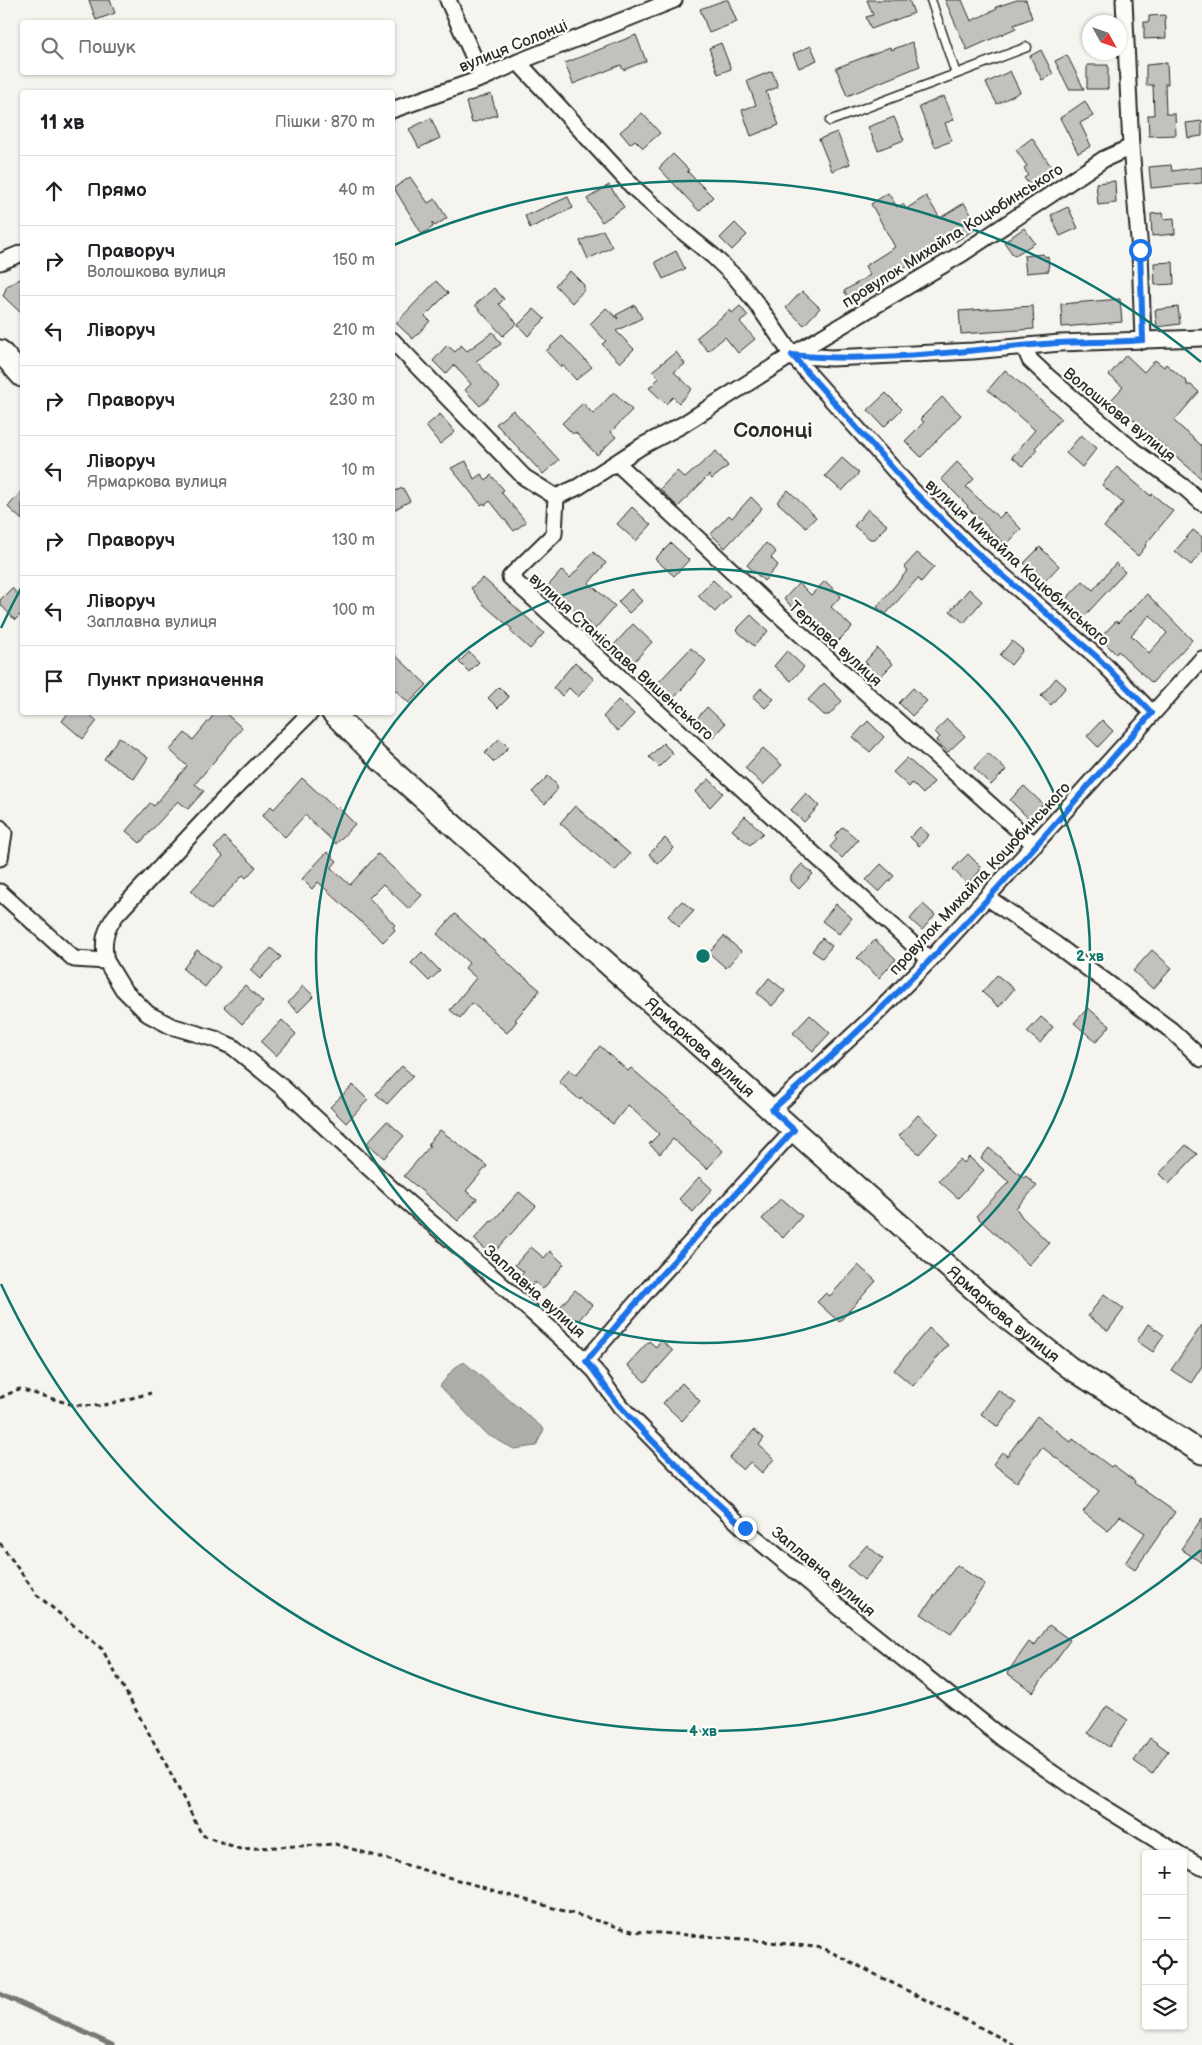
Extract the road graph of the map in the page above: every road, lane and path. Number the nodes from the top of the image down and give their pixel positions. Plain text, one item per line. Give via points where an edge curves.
1 (448, 0) edge
2 (674, 0) edge
3 (930, 0) edge
4 (1124, 0) edge
5 (1027, 47) dead end
6 (518, 62) junction
7 (956, 74) junction
8 (483, 78) junction
9 (395, 109) edge
10 (830, 121) dead end
11 (1131, 146) junction
12 (20, 254) edge
13 (0, 262) edge
14 (1202, 338) edge
15 (1143, 340) junction
16 (395, 343) edge
17 (1024, 346) junction
18 (0, 350) edge
19 (792, 355) junction
20 (20, 374) edge
21 (617, 463) junction
22 (556, 497) junction
23 (1202, 503) edge
24 (1202, 659) edge
25 (1152, 713) junction
26 (308, 715) edge
27 (335, 715) edge
28 (0, 828) edge
29 (1035, 845) junction
30 (0, 858) edge
31 (0, 892) edge
32 (988, 898) junction
33 (930, 960) junction
34 (106, 961) junction
35 (1202, 1059) edge
36 (772, 1110) junction
37 (794, 1130) junction
38 (586, 1361) junction
39 (151, 1393) dead end
40 (0, 1398) edge
41 (1202, 1453) edge
42 (0, 1543) edge
43 (1172, 1850) edge
44 (1187, 1859) edge
45 (1202, 1867) edge
46 (1014, 2045) edge

1 - 8 street
2 - 6 street, вулиця Солонці
3 - 7 lane
4 - 11 street
5 - 7 lane
6 - 8 street, вулиця Солонці
6 - 19 street, вулиця Михайла Коцюбинського via 634,188 736,278
7 - 10 lane
8 - 9 street, вулиця Солонці
11 - 15 street via 1140,250
11 - 19 street, провулок Михайла Коцюбинського via 1104,159 962,253
12 - 13 street
14 - 15 street, Волошкова вулиця
15 - 17 street, Волошкова вулиця
16 - 22 street via 524,477
17 - 19 street, Волошкова вулиця via 831,358
17 - 23 street, Волошкова вулиця via 1030,360 1047,376 1134,451
18 - 20 main road
19 - 21 street, провулок Михайла Коцюбинського
19 - 25 street, вулиця Михайла Коцюбинського via 912,490 970,547 1097,657
21 - 22 street, провулок Михайла Коцюбинського
21 - 29 street, Тернова вулиця via 776,612
22 - 33 street, вулиця Станіслава Вишенського via 554,534 510,578
24 - 25 street, провулок Михайла Коцюбинського
25 - 29 street, провулок Михайла Коцюбинського
26 - 34 street via 116,915 106,933 103,949
27 - 36 main road, Ярмаркова вулиця via 377,757
28 - 30 street via 4,833
29 - 32 street, провулок Михайла Коцюбинського
31 - 34 street via 74,959
32 - 33 street, провулок Михайла Коцюбинського
32 - 35 street via 1063,949 1171,1030
33 - 36 street, провулок Михайла Коцюбинського
34 - 38 street, Заплавна вулиця via 123,989 148,1014 171,1026 223,1042 260,1067
36 - 37 main road, Ярмаркова вулиця
37 - 38 street
37 - 41 main road, Ярмаркова вулиця via 1046,1350
38 - 43 street, Заплавна вулиця via 620,1406 750,1533 1002,1738
39 - 40 path via 100,1406 74,1405 19,1389
42 - 46 path via 37,1595 102,1648 202,1835 240,1850 335,1844 632,1931 824,1948
44 - 45 street

